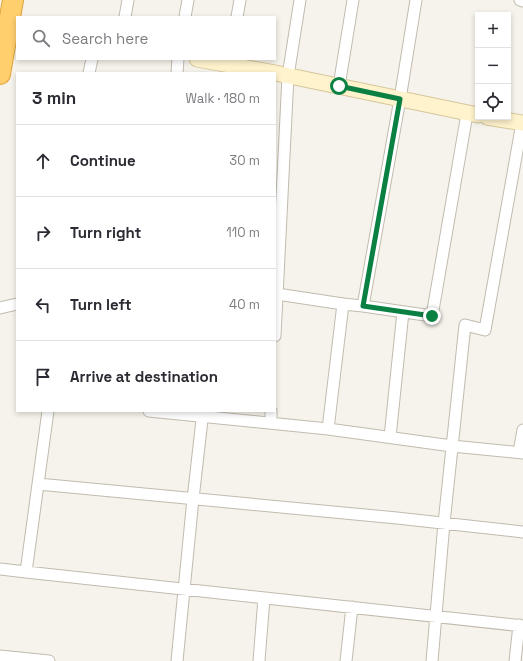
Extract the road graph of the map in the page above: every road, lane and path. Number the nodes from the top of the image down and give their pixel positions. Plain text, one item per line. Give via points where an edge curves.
1 (13, 0) edge
2 (128, 0) edge
3 (188, 0) edge
4 (240, 0) edge
5 (300, 0) edge
6 (353, 0) edge
7 (416, 0) edge
8 (520, 0) edge
9 (523, 1) edge
10 (125, 16) edge
11 (185, 16) edge
12 (237, 16) edge
13 (13, 27) edge
14 (92, 60) edge
15 (178, 60) edge
16 (202, 60) edge
17 (230, 66) edge
18 (89, 72) edge
19 (177, 72) edge
20 (267, 72) edge
21 (0, 74) edge
22 (279, 74) edge
23 (339, 86) junction
24 (400, 99) junction
25 (473, 115) edge
26 (505, 120) edge
27 (523, 123) edge
28 (277, 294) junction
29 (16, 304) edge
30 (343, 304) junction
31 (363, 306) junction
32 (0, 308) edge
33 (403, 312) junction
34 (276, 315) edge
35 (48, 412) edge
36 (167, 412) edge
37 (271, 412) edge
38 (203, 414) edge
39 (271, 424) junction
40 (328, 429) junction
41 (523, 430) edge
42 (390, 438) junction
43 (452, 446) junction
44 (521, 452) edge
45 (38, 484) junction
46 (193, 499) junction
47 (444, 523) junction
48 (523, 532) edge
49 (0, 569) edge
50 (26, 572) junction
51 (184, 590) junction
52 (264, 598) junction
53 (352, 607) junction
54 (436, 616) junction
55 (521, 626) edge
56 (4, 658) edge
57 (49, 661) edge
58 (177, 661) edge
59 (259, 661) edge
60 (346, 661) edge
61 (432, 661) edge
62 (515, 661) edge

1 - 13 highway
2 - 10 street
3 - 11 street
4 - 12 street
5 - 22 street
6 - 23 street
7 - 24 street
8 - 9 street
13 - 21 highway
14 - 18 street
15 - 19 street
16 - 17 street
17 - 20 street
22 - 23 street
22 - 28 street
23 - 24 street
24 - 25 street
24 - 31 street
25 - 33 street via 432,316
26 - 27 street
27 - 43 street via 485,330 465,325
28 - 30 street
28 - 34 street
29 - 32 street
30 - 31 street
30 - 40 street
31 - 33 street
33 - 42 street
35 - 45 street
36 - 38 street
37 - 39 street
38 - 39 street
38 - 46 street
39 - 40 street
40 - 42 street
41 - 44 street
42 - 43 street
43 - 44 street
43 - 47 street
45 - 46 street
45 - 50 street
46 - 47 street
46 - 51 street
47 - 48 street
47 - 54 street
49 - 50 street
50 - 51 street
51 - 52 street
51 - 58 street
52 - 53 street
52 - 59 street
53 - 54 street
53 - 60 street
54 - 55 street
54 - 61 street
55 - 62 street
56 - 57 street

